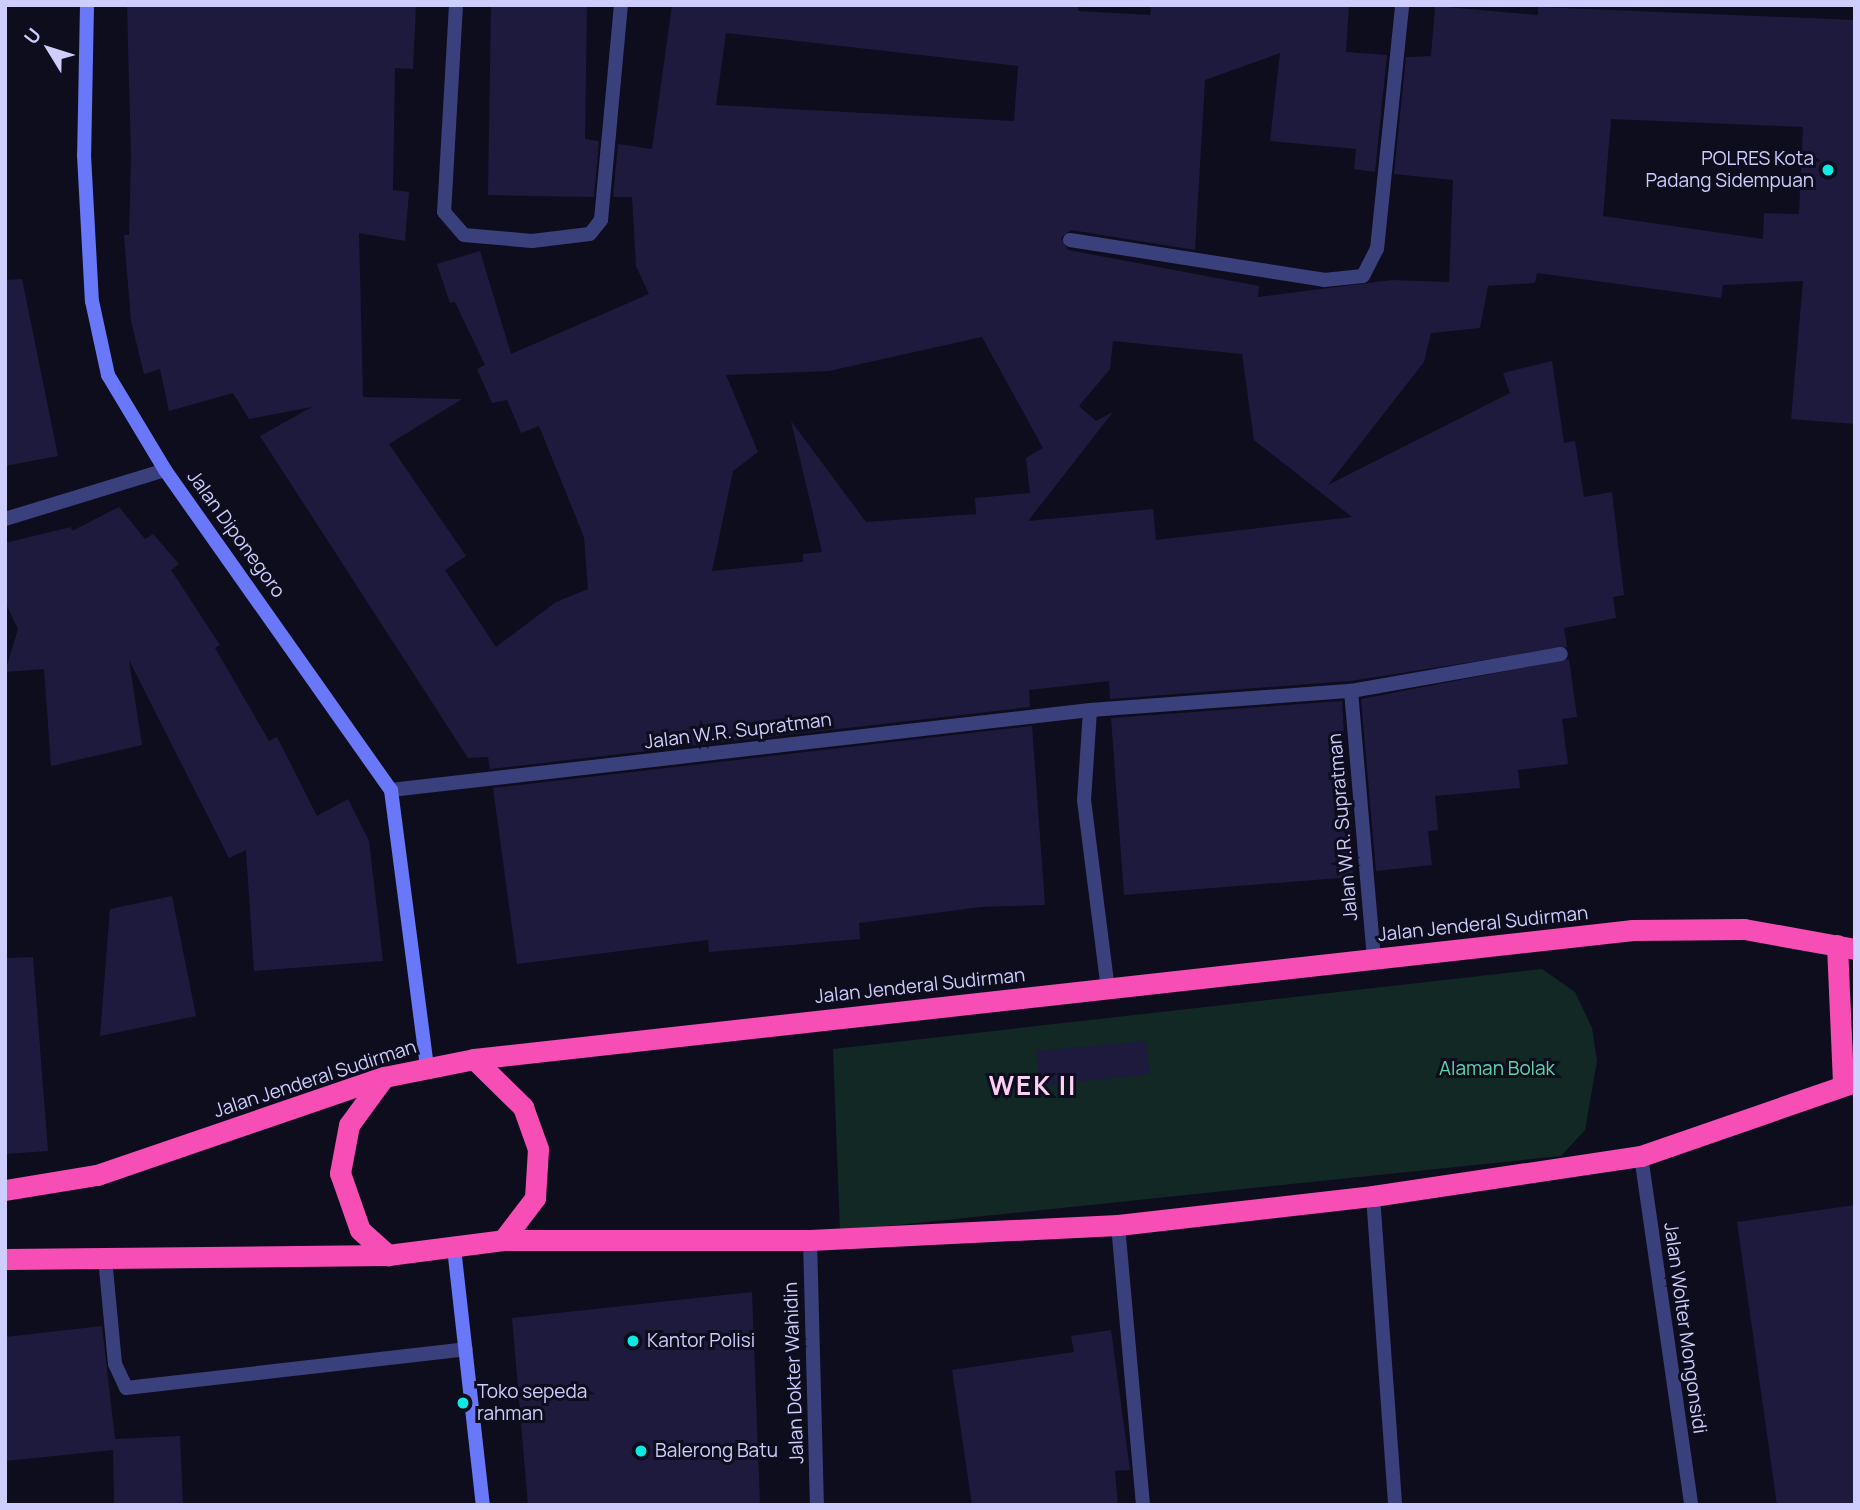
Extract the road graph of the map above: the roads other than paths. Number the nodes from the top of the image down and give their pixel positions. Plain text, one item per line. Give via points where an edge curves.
1 (88, 5) edge
2 (456, 5) edge
3 (621, 5) edge
4 (1402, 5) edge
5 (1070, 240) dead end
6 (165, 470) junction
7 (5, 519) edge
8 (1561, 654) dead end
9 (1351, 691) junction
10 (1090, 710) junction
11 (391, 790) junction
12 (1846, 947) edge
13 (1374, 960) junction
14 (1108, 989) junction
15 (474, 1059) junction
16 (428, 1066) junction
17 (384, 1077) junction
18 (1849, 1083) edge
19 (1641, 1156) junction
20 (5, 1190) edge
21 (1373, 1196) junction
22 (1118, 1225) junction
23 (503, 1240) junction
24 (810, 1240) junction
25 (454, 1248) junction
26 (388, 1255) junction
27 (105, 1258) junction
28 (5, 1259) edge
29 (466, 1349) junction
30 (483, 1505) edge
31 (817, 1505) edge
32 (1143, 1505) edge
33 (1395, 1505) edge
34 (1692, 1505) edge

1 - 6 street, Jalan Diponegoro via 84,155 97,337 108,375
2 - 3 street via 444,212 464,234 533,241 581,237 601,220
4 - 5 street via 1377,249 1363,276 1324,280
6 - 7 street
6 - 11 street, Jalan Diponegoro
8 - 9 street, Jalan W.R. Supratman
9 - 10 street, Jalan W.R. Supratman
9 - 13 street, Jalan W.R. Supratman
10 - 11 street, Jalan W.R. Supratman
10 - 14 street via 1084,800
11 - 16 street, Jalan Diponegoro
12 - 13 highway, Jalan Jenderal Sudirman via 1744,929 1689,926
12 - 18 highway
13 - 14 highway, Jalan Jenderal Sudirman
14 - 15 highway, Jalan Jenderal Sudirman
15 - 16 highway, Jalan Jenderal Sudirman
15 - 23 highway via 523,1107 538,1149 535,1198
16 - 17 highway, Jalan Jenderal Sudirman
17 - 20 highway, Jalan Jenderal Sudirman via 122,1168 71,1182
17 - 26 highway via 349,1125 340,1173 360,1230
18 - 19 highway
19 - 21 highway
19 - 34 street, Jalan Wolter Mongonsidi
21 - 22 highway
21 - 33 street
22 - 24 highway
22 - 32 street
23 - 24 highway
23 - 25 highway
24 - 31 street, Jalan Dokter Wahidin
25 - 26 highway
25 - 29 street
26 - 27 highway
27 - 28 highway
27 - 29 street via 115,1364 126,1388
29 - 30 street

